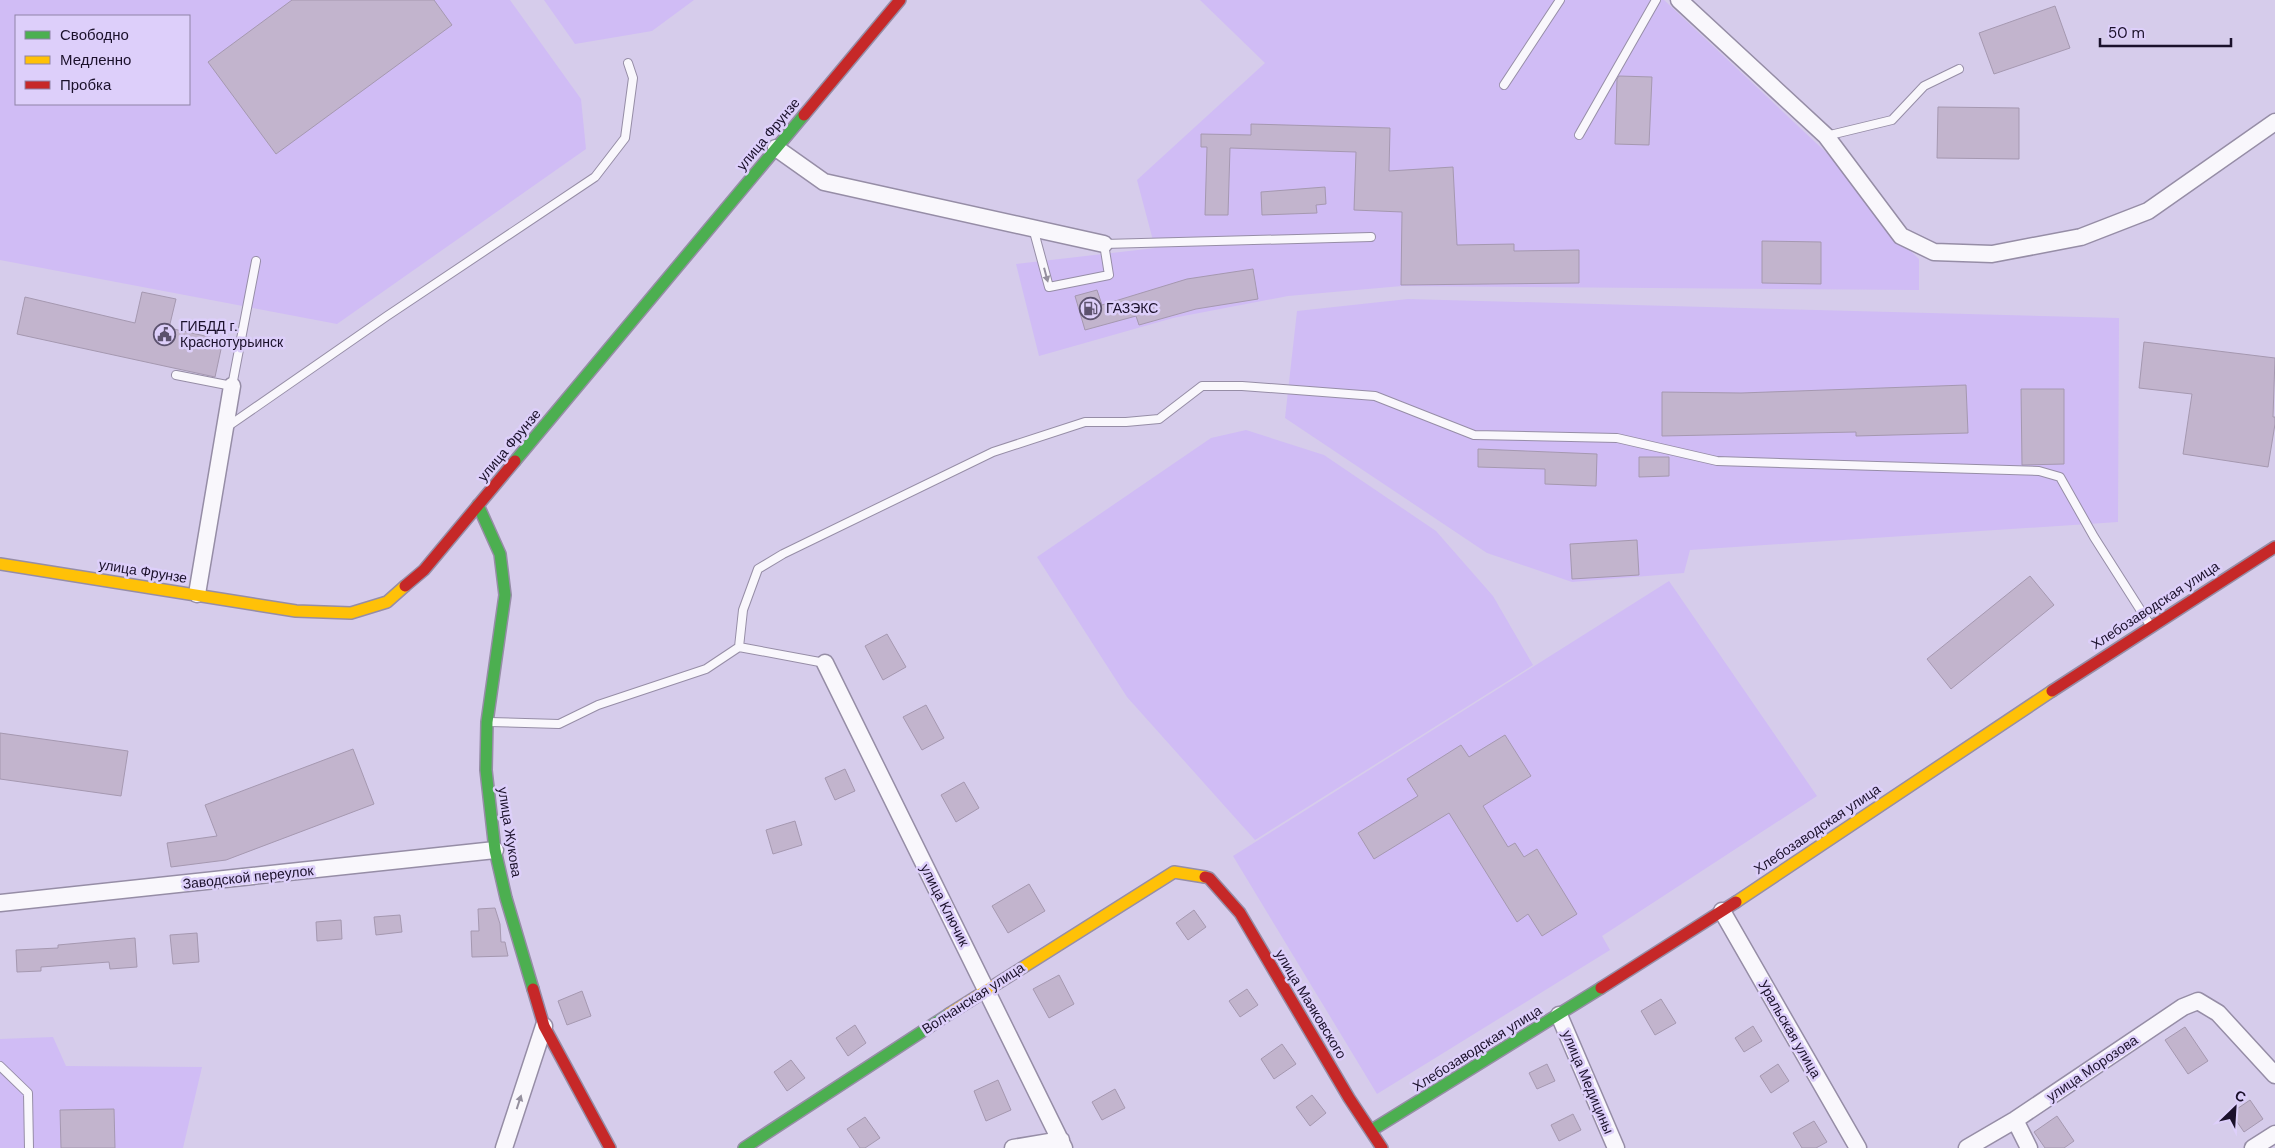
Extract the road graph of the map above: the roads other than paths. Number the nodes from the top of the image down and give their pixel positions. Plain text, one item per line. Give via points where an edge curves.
1 (900, 0) edge
2 (1560, 0) edge
3 (1656, 0) edge
4 (1679, 0) edge
5 (628, 63) dead end
6 (1959, 69) dead end
7 (1504, 85) dead end
8 (2275, 122) edge
9 (1579, 135) dead end
10 (1826, 136) junction
11 (776, 148) junction
12 (1033, 228) junction
13 (1371, 237) dead end
14 (1104, 244) junction
15 (256, 261) dead end
16 (176, 375) dead end
17 (232, 386) junction
18 (225, 428) junction
19 (478, 505) junction
20 (2275, 547) edge
21 (0, 564) edge
22 (197, 594) junction
23 (2150, 625) junction
24 (739, 647) junction
25 (824, 662) joint
26 (487, 722) junction
27 (495, 850) junction
28 (1209, 878) joint
29 (0, 903) edge
30 (1722, 911) junction
31 (987, 988) junction
32 (1559, 1015) junction
33 (544, 1026) junction
34 (0, 1066) edge
35 (2275, 1075) edge
36 (2015, 1120) junction
37 (1372, 1130) junction
38 (2275, 1134) edge
39 (1062, 1144) edge
40 (29, 1148) edge
41 (504, 1148) edge
42 (610, 1148) edge
43 (744, 1148) edge
44 (1014, 1148) edge
45 (1382, 1148) edge
46 (1616, 1148) edge
47 (1858, 1148) edge
48 (1967, 1148) edge
49 (2029, 1148) edge
50 (2253, 1148) edge

1 - 11 street, улица Фрунзе
2 - 7 lane
3 - 9 lane
4 - 10 street
5 - 18 lane via 633,78 625,138 594,177
6 - 10 lane via 1924,86 1892,120
8 - 10 street via 2148,211 2081,237 1992,254 1934,252 1901,236
11 - 12 street via 824,182
11 - 19 street, улица Фрунзе
12 - 14 street
12 -> 14 lane via 1049,287 1109,275
13 - 14 lane
15 - 17 lane
16 - 17 lane
17 - 18 street
18 - 22 street
19 - 22 street, улица Фрунзе via 424,570 387,602 351,613 296,611
19 - 26 street, улица Жукова via 500,554 505,595
20 - 23 street, Хлебозаводская улица
21 - 22 street, улица Фрунзе
23 - 24 lane via 2094,538 2060,477 2040,472 1717,462 1617,438 1474,434 1374,396 1202,386 1159,419 1085,422 993,452 782,554 758,568 744,610
23 - 30 street, Хлебозаводская улица
24 - 25 lane
24 - 26 lane via 706,669 598,705 559,724
25 - 31 street, улица Ключик
26 - 27 street, улица Жукова via 486,770
27 - 29 street, Заводской переулок
27 - 33 street, улица Жукова
28 - 31 street, Волчанская улица via 1174,872
28 - 37 street, улица Маяковского via 1240,913 1349,1098
30 - 32 street, Хлебозаводская улица
30 - 47 street, Уральская улица
31 - 39 street, улица Ключик
31 - 43 street, Волчанская улица
32 - 37 street, Хлебозаводская улица
32 - 46 street, улица Медицины
41 -> 33 street
33 - 42 street, улица Жукова
34 - 40 lane via 28,1093
35 - 36 street, улица Морозова via 2218,1012 2198,1001 2183,1007
36 - 48 street, улица Морозова
36 - 49 street
37 - 45 street, улица Маяковского
38 - 50 street
39 - 44 street

